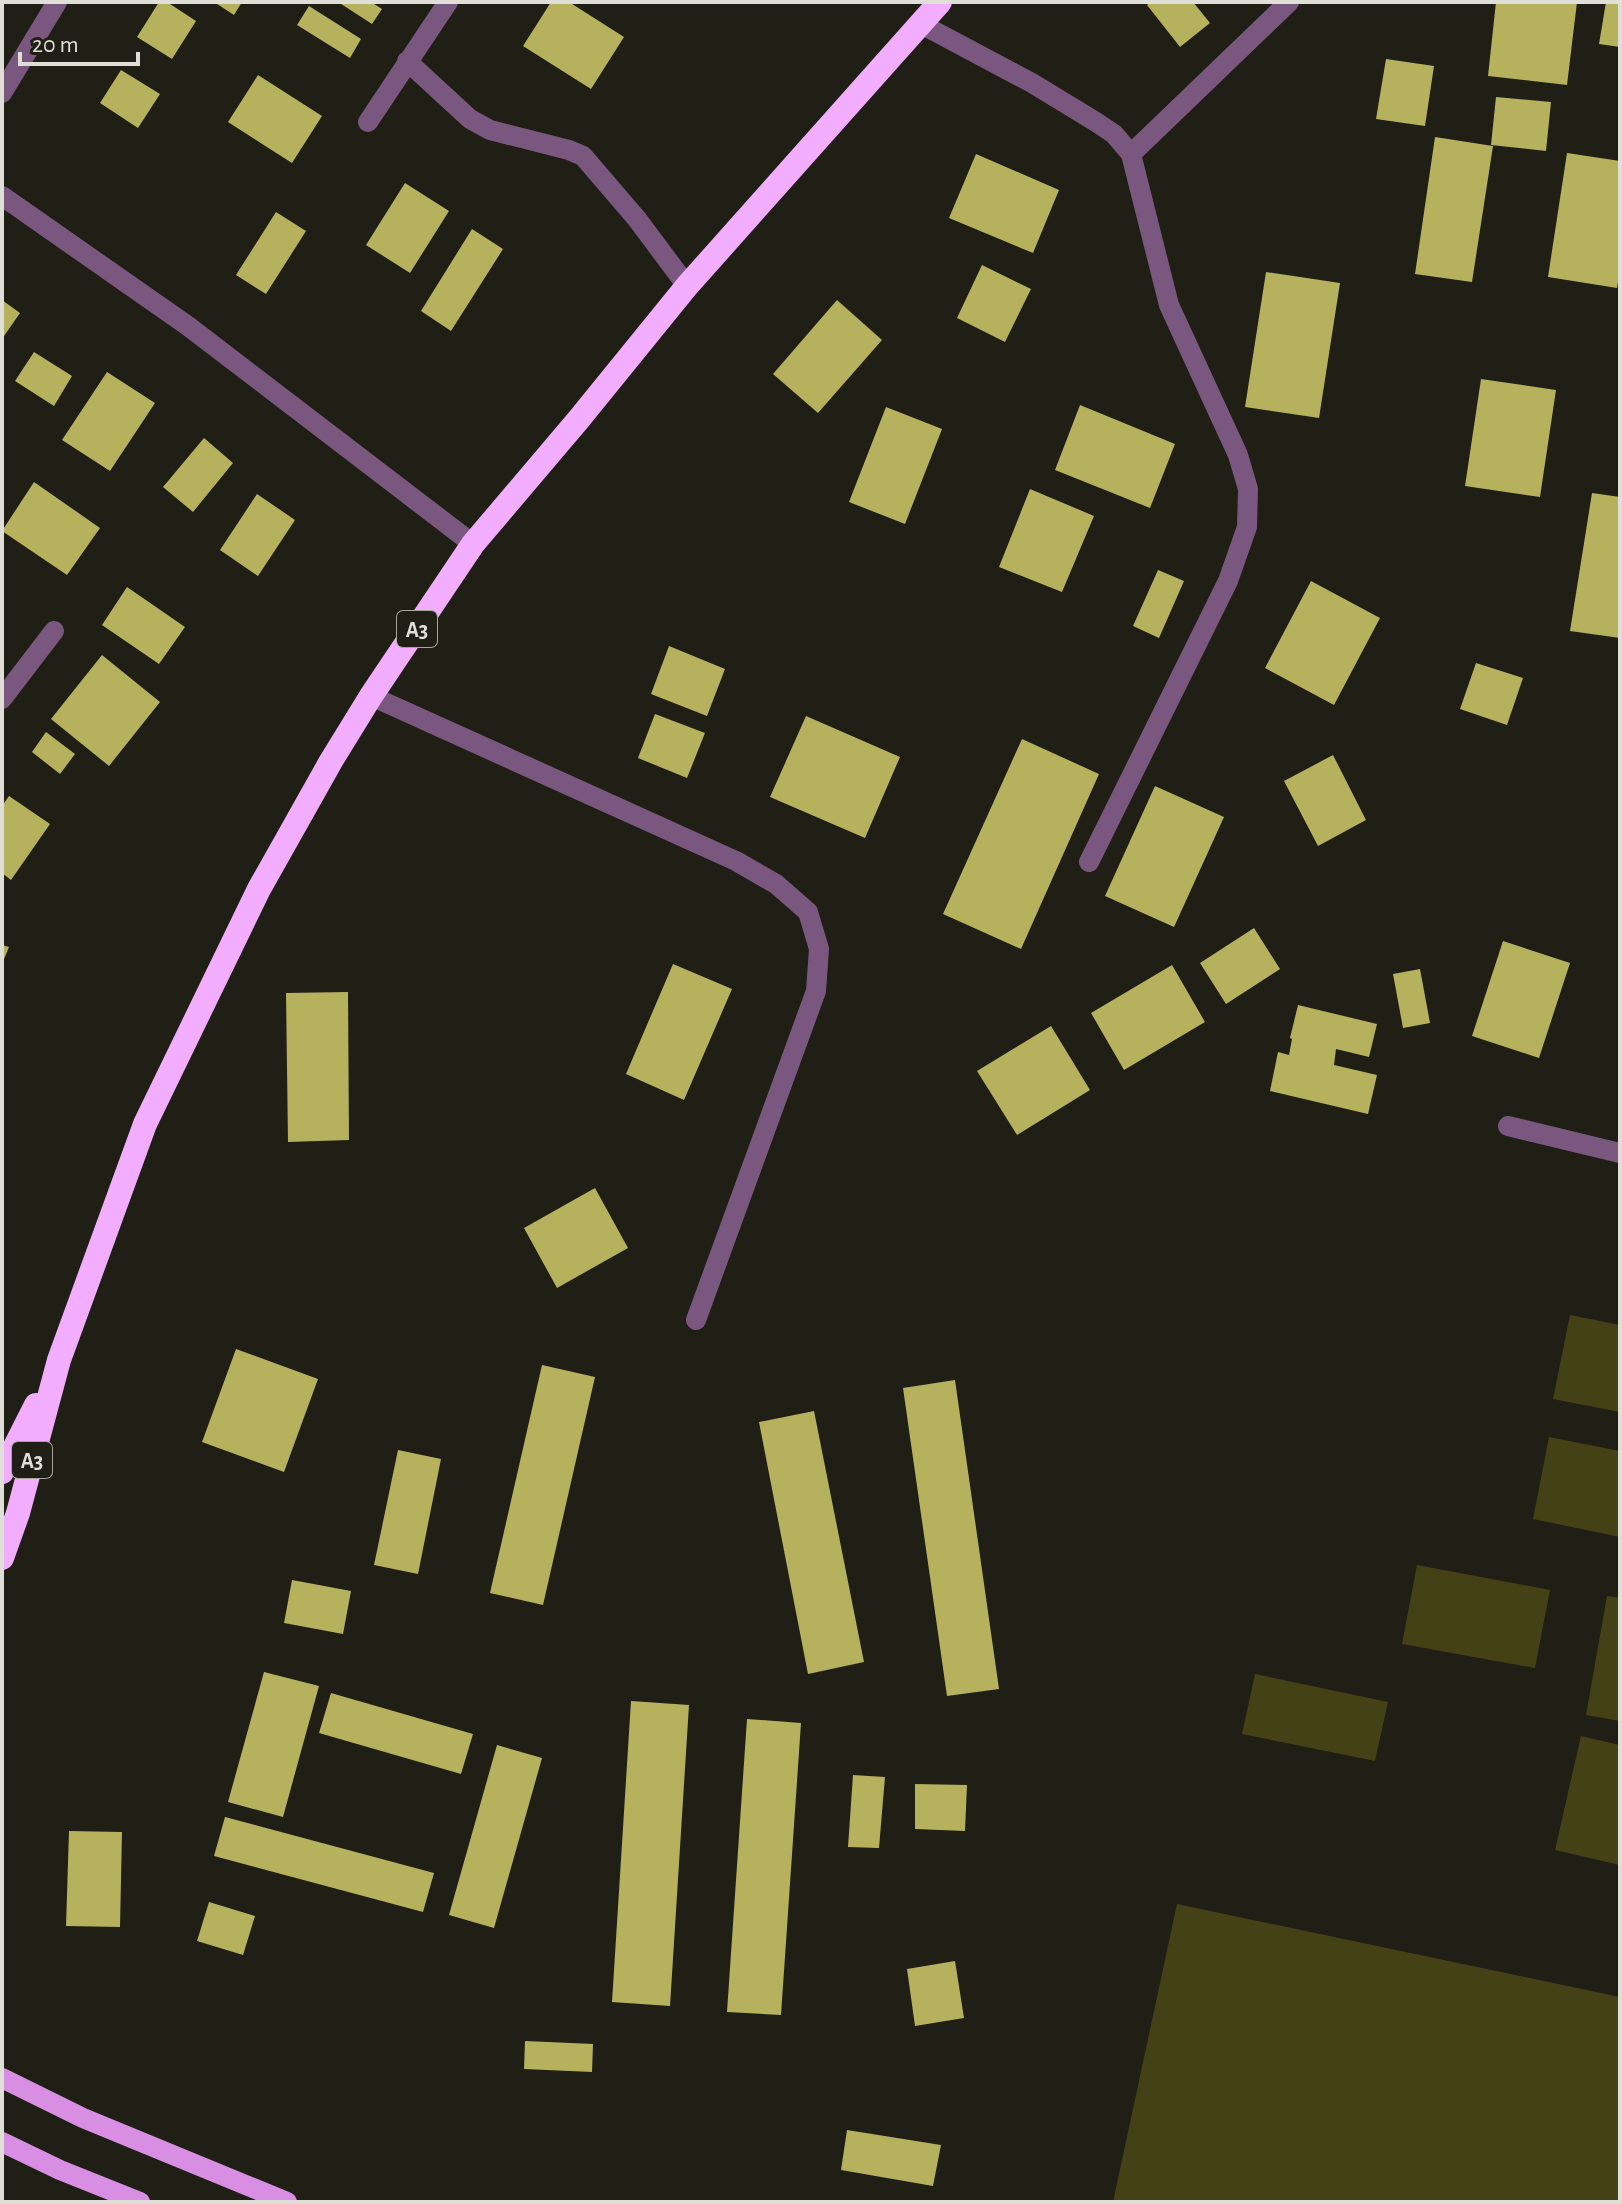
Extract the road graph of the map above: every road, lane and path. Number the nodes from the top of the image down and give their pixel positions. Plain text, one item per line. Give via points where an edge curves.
1 (57, 2) edge
2 (448, 2) edge
3 (940, 2) edge
4 (1289, 2) edge
5 (921, 24) junction
6 (407, 61) junction
7 (2, 93) edge
8 (368, 122) dead end
9 (1131, 154) junction
10 (2, 196) edge
11 (687, 286) junction
12 (473, 544) junction
13 (54, 631) dead end
14 (371, 696) junction
15 (2, 699) edge
16 (1089, 862) dead end
17 (1508, 1126) dead end
18 (1620, 1153) edge
19 (696, 1320) dead end
20 (59, 1360) junction
21 (2, 1472) edge
22 (2, 1558) edge
23 (2, 2078) edge
24 (2, 2142) edge
25 (140, 2202) edge
26 (287, 2202) edge

1 - 7 street
2 - 6 street
3 - 5 highway, A3
4 - 9 street
5 - 9 street via 1096,122
5 - 11 highway, A3
6 - 8 street
6 - 11 street via 470,119 490,130 583,156
9 - 16 street via 1169,305 1238,455 1248,489 1247,527 1228,581
10 - 12 street via 188,326
11 - 12 highway, A3
12 - 14 highway, A3
13 - 15 street
14 - 19 street via 736,861 776,884 808,912 819,949 816,991
14 - 20 highway, A3 via 259,889 145,1124
17 - 18 street
20 - 21 highway, A3
20 - 22 highway, A3
23 - 26 main road via 83,2118
24 - 25 main road

